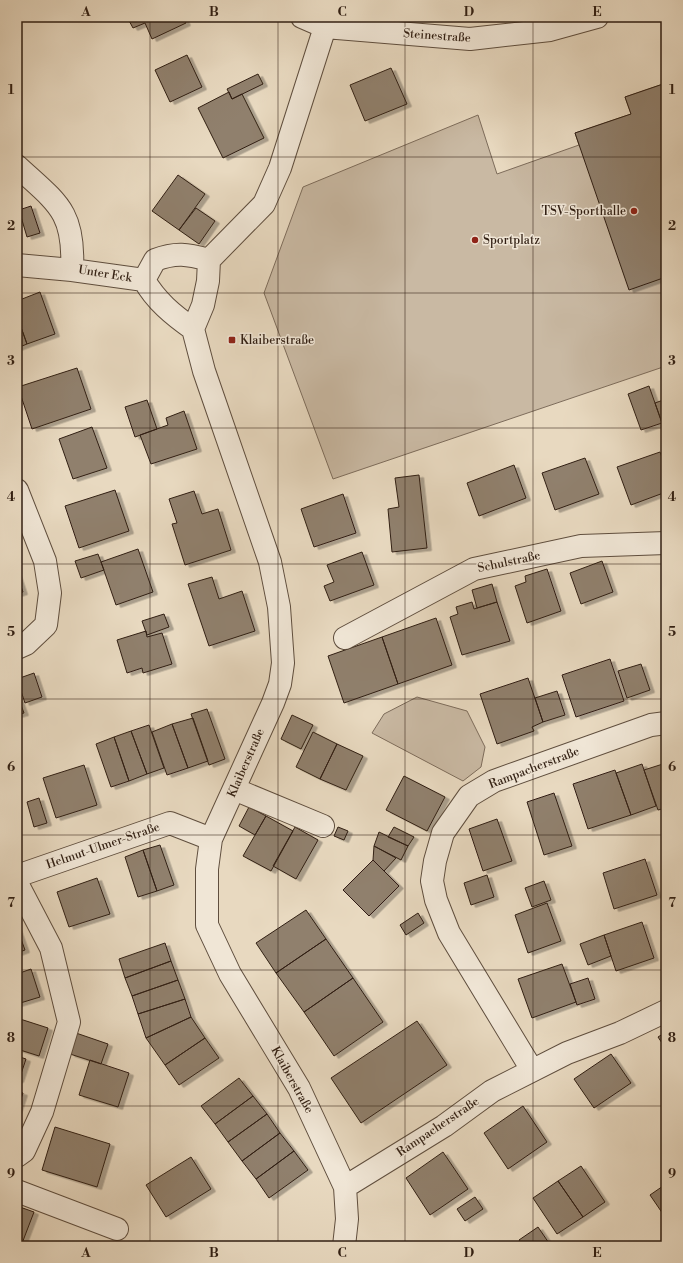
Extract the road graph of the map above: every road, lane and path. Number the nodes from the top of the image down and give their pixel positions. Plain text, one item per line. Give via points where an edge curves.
1 (302, 17) edge
2 (597, 17) edge
3 (325, 28) junction
4 (17, 166) edge
5 (209, 260) junction
6 (17, 265) edge
7 (72, 270) junction
8 (144, 280) junction
9 (193, 329) junction
10 (17, 490) edge
11 (666, 543) edge
12 (345, 638) dead end
13 (17, 648) edge
14 (666, 723) edge
15 (234, 789) junction
16 (323, 826) dead end
17 (212, 839) junction
18 (17, 876) edge
19 (17, 883) edge
20 (666, 1011) edge
21 (532, 1070) junction
22 (17, 1156) edge
23 (345, 1187) junction
24 (17, 1192) edge
25 (117, 1229) dead end
26 (344, 1246) edge

1 - 3 street, Steinestraße
2 - 3 street, Steinestraße via 550,30 470,39
3 - 5 street via 280,168 264,204
4 - 7 street, Unter Eck via 56,202 68,220 74,245
5 - 8 street via 191,255 171,254 155,260
5 - 9 street via 203,305
6 - 7 street
7 - 8 street, Unter Eck
8 - 9 street, Unter Eck via 153,296
9 - 15 street, Klaiberstraße via 204,371 270,562 279,607 283,662 280,684
10 - 13 street via 45,561 50,593 46,625 26,644
11 - 12 street, Schulstraße via 581,546 474,569
14 - 21 street, Rampacherstraße via 651,725 494,781 468,796 443,833 432,881 436,900 449,933
15 - 16 street
15 - 17 street, Klaiberstraße
17 - 18 street, Helmut-Ulmer-Straße via 170,823
17 - 23 street, Klaiberstraße via 207,869 207,924 230,974 299,1088
19 - 22 street via 51,948 69,1022 42,1112 24,1150
20 - 21 street, Rampacherstraße via 620,1033 567,1052
21 - 23 street, Rampacherstraße via 492,1091 444,1126
23 - 26 street, Klaiberstraße
24 - 25 street

